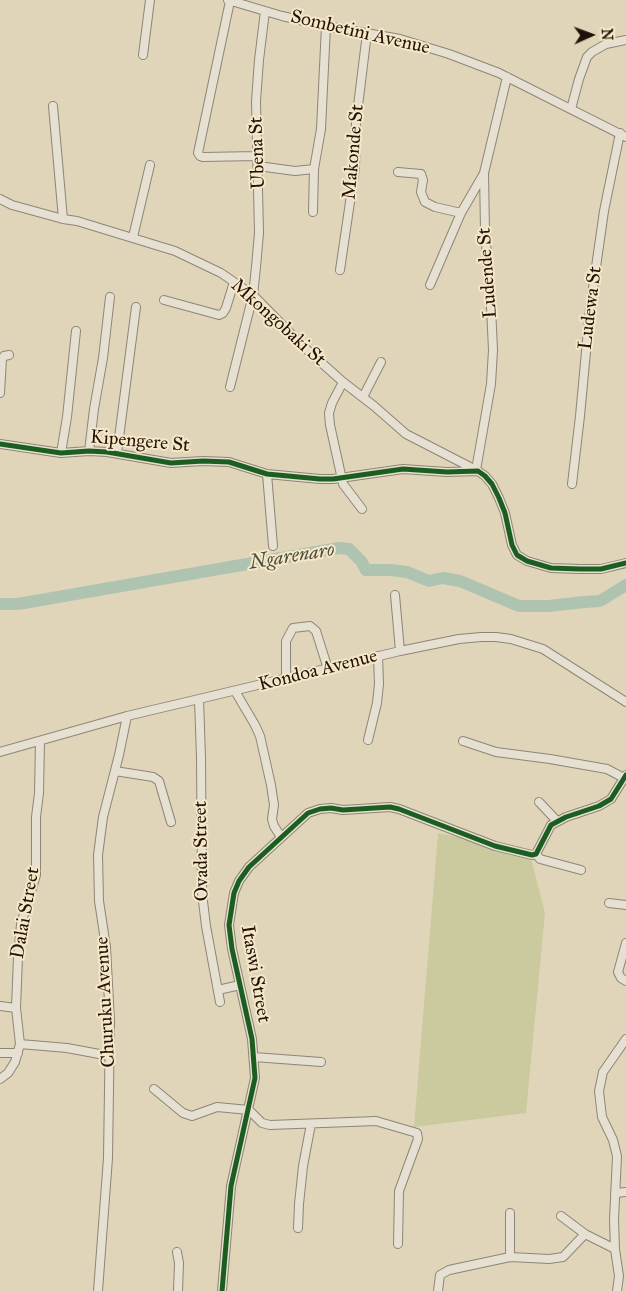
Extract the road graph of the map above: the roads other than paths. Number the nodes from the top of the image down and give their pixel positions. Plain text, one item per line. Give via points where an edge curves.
1 (150, 0) edge
2 (229, 0) edge
3 (265, 10) junction
4 (326, 26) junction
5 (366, 33) junction
6 (626, 40) edge
7 (142, 55) dead end
8 (507, 77) junction
9 (53, 106) dead end
10 (571, 109) junction
11 (623, 135) edge
12 (257, 156) junction
13 (150, 165) dead end
14 (258, 166) junction
15 (314, 169) junction
16 (398, 172) dead end
17 (484, 173) junction
18 (0, 199) edge
19 (313, 212) dead end
20 (461, 213) junction
21 (63, 219) junction
22 (132, 237) junction
23 (340, 270) dead end
24 (234, 282) junction
25 (430, 285) dead end
26 (253, 295) junction
27 (110, 297) dead end
28 (164, 300) dead end
29 (136, 308) dead end
30 (76, 331) dead end
31 (9, 355) dead end
32 (381, 362) dead end
33 (343, 382) junction
34 (230, 386) dead end
35 (0, 393) edge
36 (363, 397) junction
37 (0, 444) edge
38 (89, 451) junction
39 (61, 453) junction
40 (117, 453) junction
41 (477, 471) junction
42 (267, 474) junction
43 (342, 477) junction
44 (572, 484) dead end
45 (362, 509) dead end
46 (273, 546) dead end
47 (626, 563) edge
48 (395, 595) dead end
49 (400, 651) junction
50 (378, 656) junction
51 (328, 669) junction
52 (286, 678) junction
53 (235, 691) junction
54 (199, 699) junction
55 (626, 702) edge
56 (127, 716) junction
57 (368, 740) dead end
58 (40, 741) junction
59 (462, 741) dead end
60 (0, 752) edge
61 (115, 771) junction
62 (625, 777) edge
63 (539, 802) dead end
64 (557, 821) junction
65 (171, 822) dead end
66 (282, 837) junction
67 (536, 854) junction
68 (581, 870) dead end
69 (609, 903) dead end
70 (626, 905) edge
71 (626, 942) edge
72 (626, 981) edge
73 (240, 985) junction
74 (218, 990) junction
75 (220, 1002) dead end
76 (0, 1006) edge
77 (16, 1008) junction
78 (626, 1039) edge
79 (20, 1044) junction
80 (0, 1053) edge
81 (18, 1053) junction
82 (110, 1056) junction
83 (254, 1057) junction
84 (321, 1062) dead end
85 (0, 1079) edge
86 (154, 1089) dead end
87 (249, 1110) junction
88 (311, 1124) junction
89 (626, 1192) edge
90 (616, 1193) junction
91 (510, 1213) dead end
92 (561, 1216) dead end
93 (298, 1228) dead end
94 (585, 1234) junction
95 (398, 1244) dead end
96 (615, 1249) junction
97 (177, 1252) dead end
98 (510, 1257) junction
99 (98, 1291) edge
100 (178, 1291) edge
101 (222, 1291) edge
102 (438, 1291) edge
103 (617, 1291) edge

1 - 7 street
2 - 3 street, Sombetini Avenue
2 - 12 street via 198,153 203,158
3 - 4 street, Sombetini Avenue
3 - 12 street, Ubena St via 258,60
4 - 5 street, Sombetini Avenue
4 - 15 street via 321,129
5 - 8 street, Sombetini Avenue via 400,39 449,54
5 - 23 street, Makonde St via 356,122 355,168
6 - 10 street via 606,44 587,57
8 - 10 street, Sombetini Avenue
8 - 17 street, Ludende St
9 - 21 street
10 - 11 street, Sombetini Avenue
11 - 44 street, Ludewa St via 604,211
12 - 14 street, Ubena St
13 - 22 street
14 - 15 street via 295,171
14 - 26 street, Ubena St via 259,233
15 - 19 street
16 - 20 street via 421,174 421,192 426,202 436,208
17 - 20 street
17 - 41 street, Ludende St via 493,350
18 - 21 street, Mkongobaki St
20 - 25 street
21 - 22 street, Mkongobaki St
22 - 24 street, Mkongobaki St via 175,250
24 - 26 street, Mkongobaki St
24 - 28 street via 226,308 219,315
26 - 33 street, Mkongobaki St
26 - 34 street, Ubena St
27 - 38 street
29 - 40 street
30 - 39 street
31 - 35 street via 2,359
32 - 36 street
33 - 36 street, Mkongobaki St
33 - 43 street via 329,413
36 - 41 street, Mkongobaki St via 406,434
37 - 39 street, Kipengere St
38 - 39 street, Kipengere St
38 - 40 street, Kipengere St
40 - 42 street, Kipengere St via 171,463 218,461
41 - 43 street, Kipengere St via 403,470
41 - 47 street via 492,484 505,513 512,545 517,554 527,561 550,568 580,569 601,569
42 - 43 street, Kipengere St via 320,479
42 - 46 street
43 - 45 street via 345,488
48 - 49 street
49 - 50 street, Kondoa Avenue
49 - 55 street, Kondoa Avenue via 459,639 511,639 548,652
50 - 51 street, Kondoa Avenue
50 - 57 street via 378,694
51 - 52 street, Kondoa Avenue
51 - 52 street via 316,631 310,626 294,628 286,641
52 - 53 street, Kondoa Avenue
53 - 54 street, Kondoa Avenue
53 - 66 street via 260,736 273,796 274,826
54 - 56 street, Kondoa Avenue
54 - 74 street, Ovada Street via 202,893
56 - 58 street, Kondoa Avenue
56 - 61 street, Churuku Avenue
58 - 60 street, Kondoa Avenue
58 - 77 street, Dalai Street via 36,875 21,924
59 - 62 street via 496,752 607,769
61 - 65 street via 153,776 159,781
61 - 82 street, Churuku Avenue via 103,817 98,855 99,901 110,999
62 - 64 street via 611,799
63 - 64 street
64 - 67 street via 551,825
66 - 67 street, Itaswi Street via 308,813 320,809 390,807 495,846
66 - 73 street, Itaswi Street via 249,867 234,893 230,925
67 - 68 street, Itaswi Street via 540,859
69 - 70 street
71 - 72 street via 618,972
73 - 74 street
73 - 83 street, Itaswi Street
74 - 75 street, Ovada Street
76 - 77 street
77 - 79 street, Dalai Street
78 - 90 street via 603,1072 600,1091 602,1116 616,1151
79 - 81 street, Dalai Street
79 - 82 street
80 - 81 street
81 - 85 street, Dalai Street via 16,1062
82 - 99 street, Churuku Avenue via 108,1158
83 - 84 street
83 - 87 street, Itaswi Street via 255,1078
86 - 87 street via 183,1113 192,1116 217,1108
87 - 88 street via 262,1123 270,1125
87 - 101 street, Itaswi Street via 231,1186
88 - 93 street via 303,1166
88 - 95 street via 376,1121 417,1133 399,1191
89 - 90 street
90 - 96 street
91 - 98 street
92 - 94 street
94 - 96 street
94 - 98 street via 563,1257
96 - 103 street via 619,1276
97 - 100 street
98 - 102 street via 443,1272

